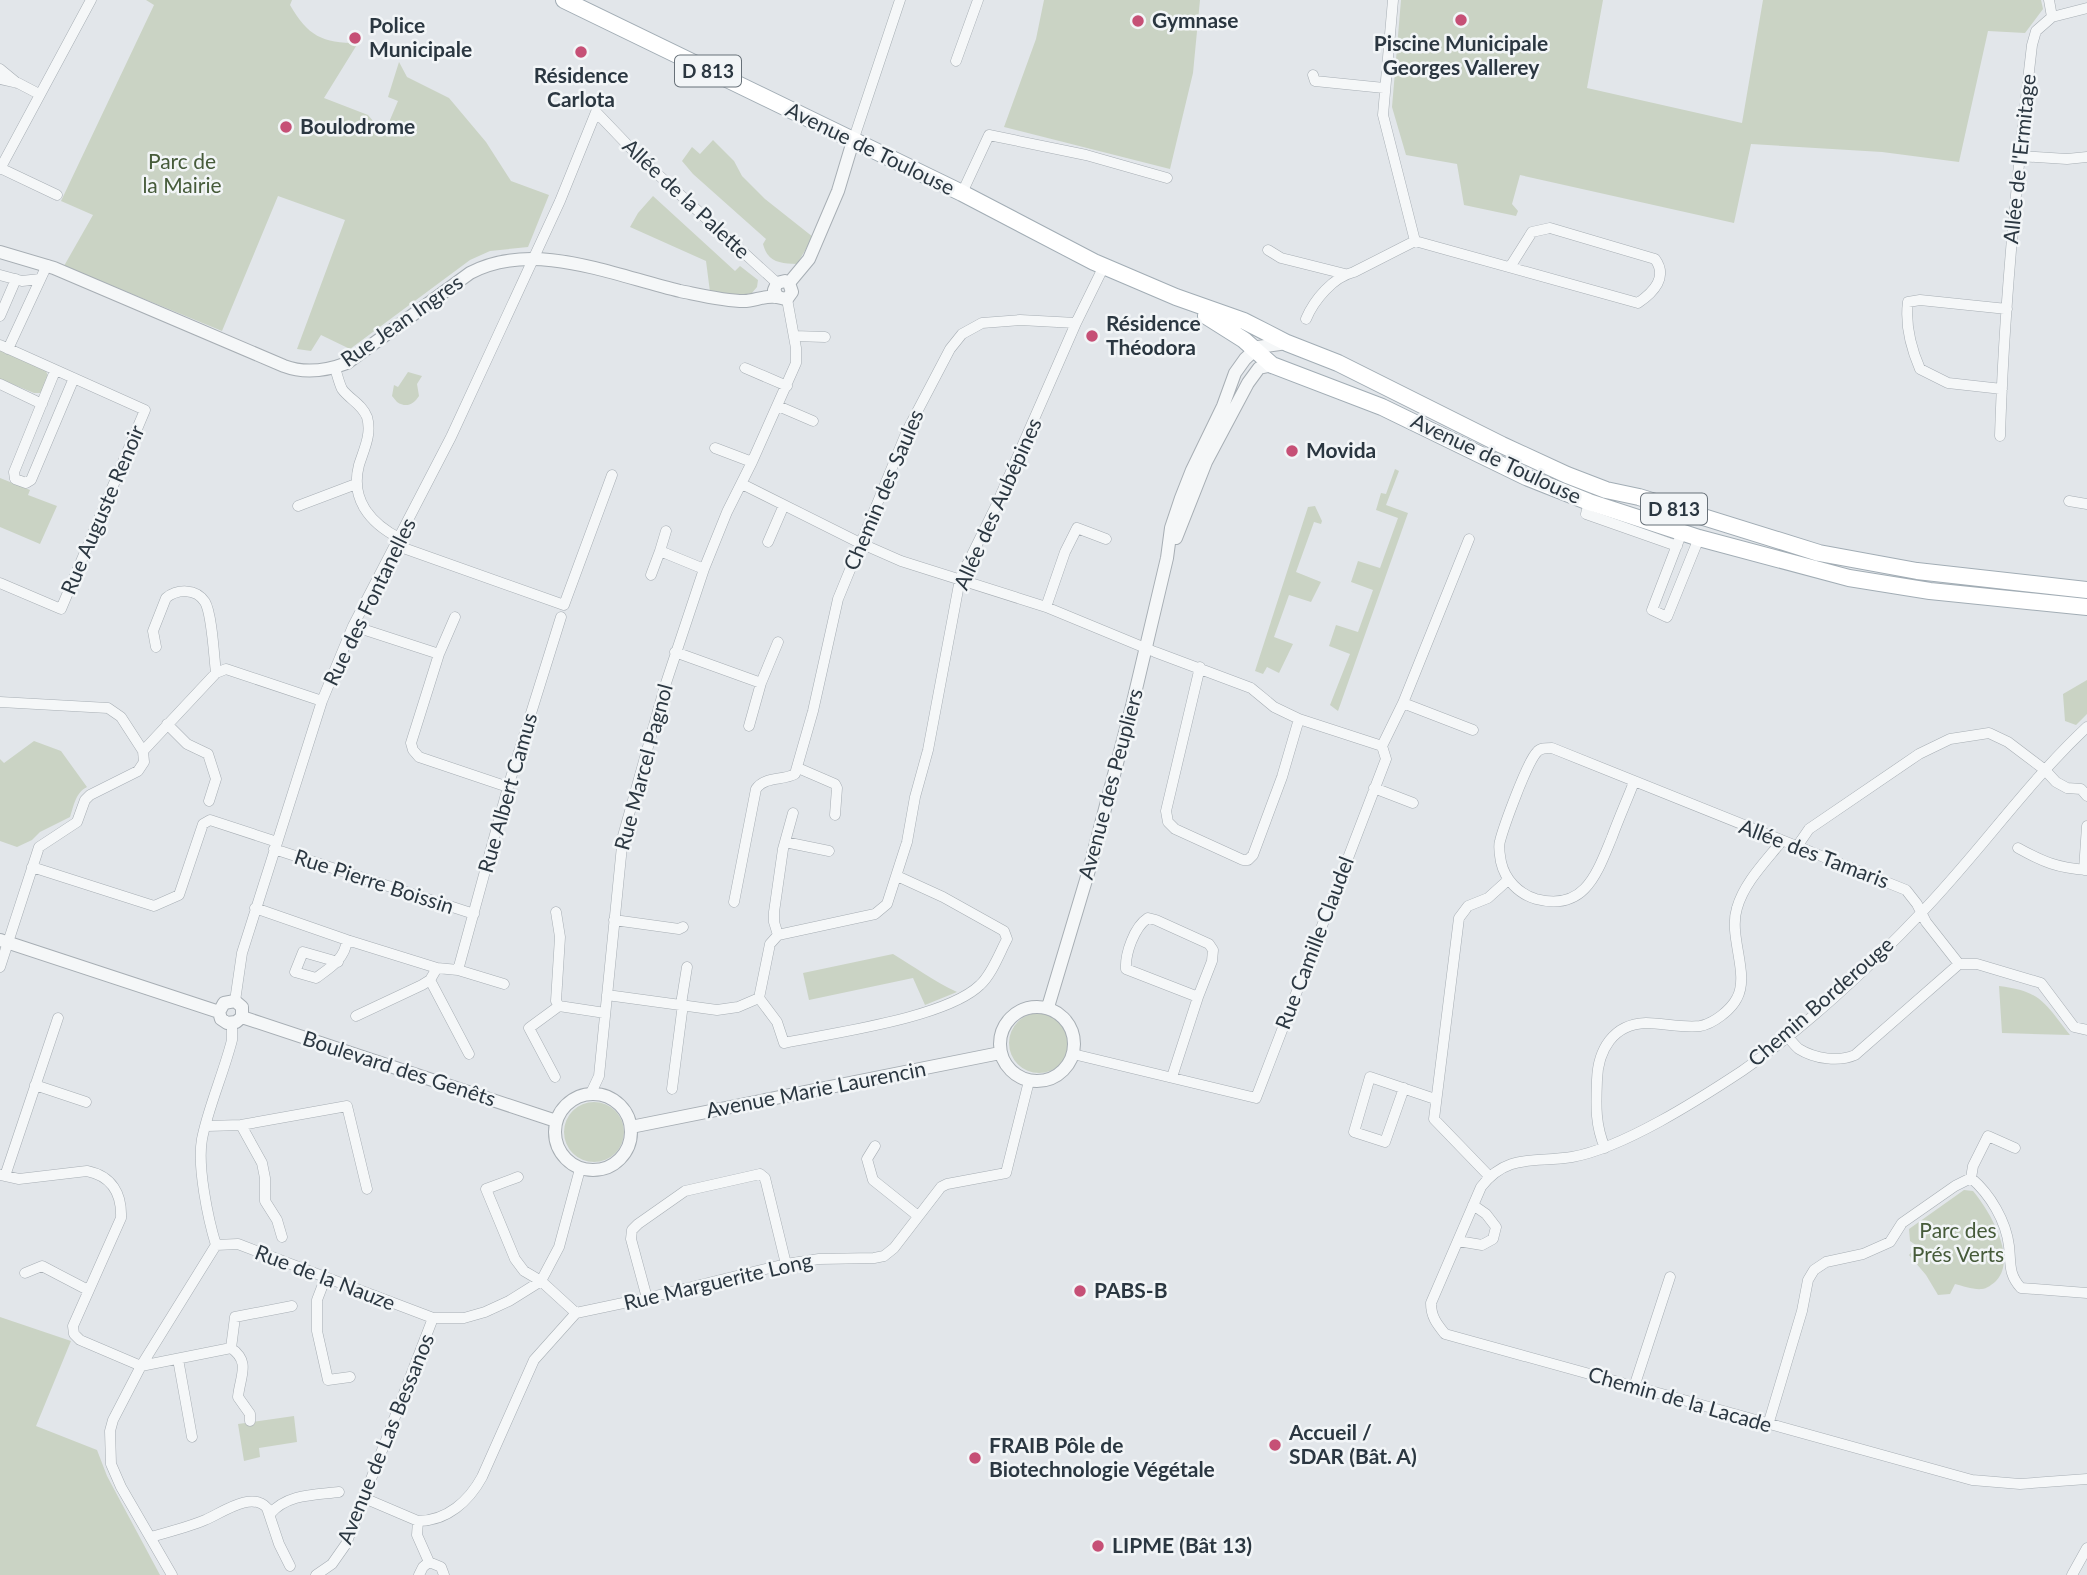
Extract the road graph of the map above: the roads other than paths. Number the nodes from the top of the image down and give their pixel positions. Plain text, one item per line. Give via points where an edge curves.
1 (92, 0) edge
2 (564, 0) edge
3 (900, 0) edge
4 (978, 0) edge
5 (1393, 0) edge
6 (2049, 0) edge
7 (2087, 8) edge
8 (2052, 17) junction
9 (956, 61) dead end
10 (0, 69) edge
11 (1313, 75) dead end
12 (0, 79) edge
13 (18, 83) junction
14 (1384, 88) junction
15 (39, 94) junction
16 (596, 112) joint
17 (857, 143) junction
18 (2019, 156) junction
19 (2087, 157) edge
20 (0, 168) edge
21 (1167, 178) dead end
22 (962, 193) junction
23 (57, 195) dead end
24 (1415, 241) junction
25 (1268, 250) dead end
26 (0, 252) edge
27 (534, 258) junction
28 (47, 265) junction
29 (1104, 266) junction
30 (1510, 267) junction
31 (1345, 274) junction
32 (0, 275) edge
33 (16, 279) junction
34 (40, 279) junction
35 (783, 290) junction
36 (2007, 309) junction
37 (0, 316) edge
38 (1306, 318) dead end
39 (1076, 323) junction
40 (794, 336) junction
41 (825, 337) dead end
42 (4, 347) edge
43 (1263, 353) junction
44 (335, 368) junction
45 (745, 368) dead end
46 (55, 370) junction
47 (74, 379) junction
48 (0, 384) edge
49 (787, 386) junction
50 (2001, 388) junction
51 (42, 404) junction
52 (778, 406) junction
53 (813, 421) dead end
54 (2000, 436) dead end
55 (715, 448) dead end
56 (752, 462) junction
57 (612, 475) dead end
58 (356, 484) junction
59 (742, 484) junction
60 (2069, 501) dead end
61 (2087, 504) edge
62 (784, 505) junction
63 (298, 506) dead end
64 (1685, 512) junction
65 (1723, 524) junction
66 (666, 531) dead end
67 (1700, 534) junction
68 (1469, 539) dead end
69 (1679, 539) junction
70 (1106, 540) dead end
71 (397, 542) junction
72 (768, 542) dead end
73 (860, 543) junction
74 (660, 551) junction
75 (1167, 558) junction
76 (704, 569) junction
77 (651, 575) dead end
78 (960, 579) junction
79 (0, 583) edge
80 (2087, 590) edge
81 (1046, 607) junction
82 (2087, 607) edge
83 (455, 617) dead end
84 (561, 617) dead end
85 (353, 626) junction
86 (778, 642) dead end
87 (156, 647) dead end
88 (1146, 648) junction
89 (675, 652) junction
90 (439, 654) junction
91 (1200, 667) junction
92 (216, 673) junction
93 (761, 683) junction
94 (321, 701) junction
95 (0, 702) edge
96 (1403, 703) junction
97 (1299, 719) junction
98 (167, 724) junction
99 (749, 726) dead end
100 (2087, 727) edge
101 (1473, 730) dead end
102 (1381, 746) junction
103 (143, 751) junction
104 (798, 768) junction
105 (2045, 770) junction
106 (1634, 782) junction
107 (508, 787) junction
108 (1374, 788) junction
109 (2087, 796) edge
110 (209, 801) dead end
111 (1413, 803) dead end
112 (793, 813) dead end
113 (835, 815) dead end
114 (2087, 827) edge
115 (785, 842) junction
116 (1781, 842) junction
117 (275, 846) junction
118 (1796, 848) junction
119 (2018, 848) dead end
120 (829, 851) dead end
121 (32, 867) junction
122 (2085, 870) edge
123 (897, 876) junction
124 (1508, 880) junction
125 (734, 902) dead end
126 (255, 908) junction
127 (555, 912) dead end
128 (474, 914) junction
129 (1921, 914) junction
130 (614, 920) junction
131 (683, 926) dead end
132 (778, 935) junction
133 (347, 940) junction
134 (4, 942) edge
135 (338, 962) dead end
136 (1959, 964) junction
137 (0, 967) edge
138 (687, 967) dead end
139 (437, 968) junction
140 (458, 970) junction
141 (430, 980) junction
142 (504, 984) dead end
143 (607, 995) junction
144 (1198, 997) junction
145 (759, 998) junction
146 (235, 1001) junction
147 (682, 1004) junction
148 (559, 1006) junction
149 (1048, 1007) junction
150 (219, 1012) junction
151 (605, 1013) junction
152 (356, 1016) dead end
153 (58, 1018) dead end
154 (237, 1021) junction
155 (2087, 1030) edge
156 (1787, 1036) junction
157 (1000, 1053) junction
158 (469, 1054) dead end
159 (1073, 1054) junction
160 (555, 1077) dead end
161 (1172, 1077) junction
162 (1030, 1080) junction
163 (36, 1085) junction
164 (672, 1088) dead end
165 (1404, 1088) junction
166 (592, 1093) junction
167 (1435, 1099) junction
168 (86, 1102) dead end
169 (556, 1121) junction
170 (241, 1125) junction
171 (206, 1126) junction
172 (631, 1127) junction
173 (875, 1146) dead end
174 (1605, 1148) junction
175 (2015, 1148) dead end
176 (580, 1169) junction
177 (2, 1175) edge
178 (1489, 1176) junction
179 (518, 1177) dead end
180 (1971, 1178) junction
181 (366, 1189) dead end
182 (1473, 1205) junction
183 (918, 1216) junction
184 (282, 1237) dead end
185 (1458, 1241) junction
186 (216, 1245) junction
187 (786, 1264) junction
188 (25, 1273) dead end
189 (1670, 1277) dead end
190 (325, 1279) junction
191 (541, 1281) junction
192 (88, 1290) junction
193 (2087, 1293) edge
194 (647, 1298) junction
195 (292, 1306) dead end
196 (576, 1313) junction
197 (433, 1318) junction
198 (231, 1348) junction
199 (178, 1359) junction
200 (141, 1366) junction
201 (350, 1377) dead end
202 (1634, 1387) junction
203 (250, 1421) dead end
204 (1768, 1424) junction
205 (192, 1437) dead end
206 (2087, 1479) edge
207 (339, 1492) dead end
208 (364, 1498) junction
209 (270, 1514) junction
210 (418, 1521) junction
211 (151, 1537) junction
212 (2087, 1548) edge
213 (429, 1562) junction
214 (290, 1566) dead end
215 (172, 1575) edge
216 (316, 1575) edge
217 (419, 1575) edge
218 (444, 1575) edge
219 (2072, 1575) edge

1 - 15 street
2 - 17 main road, Avenue de Toulouse / D 813
3 - 17 street
4 - 9 street
5 - 14 street
6 - 8 street
7 - 8 street
8 - 18 street, Allée de l'Ermitage via 2036,31 2032,45
10 - 13 street
11 - 14 street via 1315,81
12 - 13 street
13 - 15 street
14 - 24 street via 1383,115
15 - 20 street
16 - 27 street, Rue des Fontanelles
16 - 35 street, Allée de la Palette
17 - 22 main road, Avenue de Toulouse / D 813
17 - 35 street via 809,259
18 - 19 street
18 - 36 street, Allée de l'Ermitage
20 - 23 street
21 - 22 street via 989,135
22 - 29 main road, Avenue de Toulouse / D 813
24 - 30 street
24 - 31 street
25 - 31 street via 1281,258
26 - 28 street, Rue Jean Ingres
27 - 35 street, Rue Jean Ingres via 743,301
27 - 44 street, Rue Jean Ingres via 484,265
27 - 71 street, Rue des Fontanelles
28 - 34 street, Rue Auguste Renoir
28 - 44 street, Rue Jean Ingres via 293,369
29 - 39 street, Allée des Aubépines
29 - 43 main road, Avenue de Toulouse / D 813 via 1244,321
30 - 30 street via 1638,303 1652,294 1661,276 1655,258 1550,228 1532,232
31 - 38 street via 1313,304
32 - 33 street
33 - 34 street
33 - 37 street
34 - 42 street, Rue Auguste Renoir
35 - 40 street, Rue Marcel Pagnol
36 - 50 street, Allée de l'Ermitage
36 - 50 street via 1920,300 1908,302 1906,317 1920,369 1948,383
39 - 73 street, Chemin des Saules via 1001,320 982,323 962,334 906,431
39 - 78 street, Allée des Aubépines
40 - 41 street
40 - 49 street, Rue Marcel Pagnol via 796,363
42 - 46 street, Rue Auguste Renoir
43 - 64 main road, Avenue de Toulouse / D 813 via 1287,344 1338,363 1556,470
43 - 69 main road, Avenue de Toulouse / D 813 via 1588,508
43 - 75 street, Avenue des Peupliers via 1206,463
43 - 75 street, Avenue des Peupliers via 1245,359 1235,373 1192,470 1171,528
44 - 58 street via 343,390 362,408 368,425
45 - 49 street
46 - 47 street, Rue Auguste Renoir
46 - 51 street
47 - 51 street via 26,483 15,478 14,472
47 - 79 street, Rue Auguste Renoir via 145,410 61,609
48 - 51 street
49 - 52 street, Rue Marcel Pagnol
50 - 54 street, Allée de l'Ermitage
52 - 53 street
52 - 56 street, Rue Marcel Pagnol
55 - 56 street
56 - 59 street, Rue Marcel Pagnol
57 - 71 street via 564,605
58 - 63 street
58 - 71 street via 364,509
59 - 62 street
59 - 76 street, Rue Marcel Pagnol
60 - 61 street
62 - 72 street
62 - 73 street
64 - 65 main road, Avenue de Toulouse / D 813
64 - 67 main road via 1695,519
65 - 67 main road via 1708,526
65 - 80 main road, Avenue de Toulouse / D 813 via 1819,553 1917,572
66 - 74 street
67 - 69 main road, Avenue de Toulouse / D 813
67 - 69 street via 1667,617 1652,610
67 - 82 main road, Avenue de Toulouse / D 813 via 1849,578
68 - 96 street, Rue Camille Claudel
70 - 81 street via 1077,528
71 - 85 street, Rue des Fontanelles
73 - 78 street
73 - 104 street, Chemin des Saules via 838,598
74 - 76 street
74 - 77 street
75 - 88 street, Avenue des Peupliers
76 - 89 street, Rue Marcel Pagnol
78 - 81 street
78 - 123 street, Allée des Aubépines via 928,750
81 - 88 street
83 - 90 street
84 - 107 street, Rue Albert Camus
85 - 90 street
85 - 94 street, Rue des Fontanelles
86 - 93 street
87 - 92 street via 153,631 166,598 178,592 195,593 206,604
88 - 91 street
88 - 149 street, Avenue des Peupliers via 1090,870
89 - 93 street
89 - 130 street, Rue Marcel Pagnol via 623,836
90 - 107 street via 411,743 413,750 419,757
91 - 97 street via 1251,688
91 - 97 street via 1166,811 1175,829 1248,860 1282,777
92 - 94 street via 226,669
92 - 98 street
93 - 99 street
94 - 117 street, Rue des Fontanelles
95 - 103 street via 108,708 121,717
96 - 101 street
96 - 102 street, Rue Camille Claudel
97 - 102 street
98 - 103 street
98 - 110 street via 187,744 208,754 216,779
100 - 105 street, Chemin Borderouge
102 - 108 street, Rue Camille Claudel via 1386,759
103 - 121 street via 144,762 138,771 85,800 77,822 39,847
104 - 113 street via 835,784
104 - 125 street via 788,778 764,781 756,789
105 - 109 street via 2056,782 2081,789
105 - 118 street via 1989,733 1950,739 1919,754 1808,829
105 - 129 street, Chemin Borderouge
106 - 116 street, Allée des Tamaris
106 - 124 street via 1596,876 1583,892 1563,902 1546,901 1526,896
106 - 124 street via 1552,748 1537,752 1499,844
107 - 128 street, Rue Albert Camus
108 - 111 street
108 - 161 street, Rue Camille Claudel via 1256,1098
112 - 115 street
114 - 122 street
115 - 120 street
115 - 132 street via 774,912
116 - 118 street, Allée des Tamaris
116 - 174 street via 1746,887 1736,910 1741,983 1734,1004 1700,1026 1628,1026 1603,1048 1596,1121
117 - 121 street, Rue Pierre Boissin via 210,820 203,824 179,895 154,906
117 - 126 street, Rue des Fontanelles
117 - 128 street, Rue Pierre Boissin
118 - 129 street, Allée des Tamaris via 1906,890
119 - 122 street via 2045,863
121 - 134 street
123 - 132 street, Allée des Aubépines via 887,904 875,914
123 - 145 street via 1004,932 1007,939 978,987 919,1015 784,1043 777,1022
124 - 167 street via 1488,898 1468,906 1459,918
126 - 133 street
126 - 146 street, Rue des Fontanelles
127 - 148 street via 560,937
128 - 140 street, Rue Albert Camus
129 - 136 street, Allée des Tamaris
129 - 156 street, Chemin Borderouge
130 - 131 street
130 - 143 street, Rue Marcel Pagnol
132 - 145 street via 770,944
133 - 135 street
133 - 139 street
134 - 137 street
134 - 150 street
136 - 155 street via 1977,964 2041,983 2074,1027
136 - 156 street via 1855,1055 1843,1060 1827,1058 1800,1049
138 - 147 street
139 - 140 street
139 - 141 street
140 - 142 street
141 - 152 street
141 - 158 street
143 - 147 street
143 - 151 street, Rue Marcel Pagnol
144 - 144 street via 1213,950 1209,944 1147,918 1126,958 1126,970
144 - 161 street
145 - 147 street via 717,1010
146 - 150 street via 223,1003
146 - 154 street via 242,1007
147 - 164 street
148 - 151 street
148 - 160 street via 529,1028
149 - 157 street via 1028,1007 1010,1018 1003,1029
149 - 159 street via 1069,1023
150 - 154 street via 223,1021
151 - 166 street, Rue Marcel Pagnol via 599,1076
153 - 163 street
154 - 169 street, Boulevard des Genêts
154 - 171 street
156 - 174 street, Chemin Borderouge via 1693,1101
157 - 162 street via 1006,1066
157 - 172 street, Avenue Marie Laurencin
159 - 161 street
159 - 162 street via 1056,1077
162 - 183 street, Rue Marguerite Long via 1006,1173 947,1184
163 - 168 street
163 - 177 street
165 - 165 street via 1370,1077 1354,1132 1385,1142
165 - 167 street
166 - 169 street via 570,1101
166 - 172 street via 611,1098 624,1109
167 - 178 street via 1434,1119
169 - 176 street via 559,1152
170 - 171 street
170 - 181 street via 346,1106
170 - 184 street via 262,1164 265,1201
171 - 186 street via 201,1156
172 - 176 street via 624,1156 614,1165 603,1170
173 - 183 street via 867,1159 873,1180
174 - 178 street, Chemin Borderouge via 1572,1157 1519,1161
175 - 180 street via 1988,1136
176 - 191 street via 559,1247
177 - 192 street via 19,1179 87,1171 114,1186 121,1218
178 - 182 street, Chemin de la Lacade
179 - 191 street via 486,1189 509,1250 524,1271
180 - 193 street via 1984,1190 2004,1224 2010,1274 2021,1288
180 - 204 street via 1902,1223 1890,1242 1814,1270
182 - 185 street, Chemin de la Lacade
182 - 185 street via 1496,1227 1493,1239 1482,1245
183 - 187 street, Rue Marguerite Long via 884,1256
185 - 202 street, Chemin de la Lacade via 1431,1303 1434,1321 1445,1334
186 - 190 street, Rue de la Nauze via 238,1244
186 - 200 street
187 - 194 street, Rue Marguerite Long
187 - 194 street via 765,1178 760,1174 724,1181 685,1191 632,1230
188 - 192 street via 42,1266
189 - 202 street
190 - 197 street, Rue de la Nauze
190 - 201 street via 317,1300 317,1331 328,1380
191 - 196 street
191 - 197 street, Avenue de Las Bessanos via 485,1312 464,1318
192 - 200 street via 74,1334
194 - 196 street, Rue Marguerite Long
195 - 198 street via 234,1317
196 - 210 street via 534,1360 471,1496 436,1518
197 - 208 street, Avenue de Las Bessanos
198 - 199 street
198 - 203 street via 244,1366 238,1397
199 - 200 street
199 - 205 street
200 - 211 street via 113,1420 109,1450 121,1487
202 - 204 street, Chemin de la Lacade
204 - 206 street, Chemin de la Lacade via 1972,1480 2020,1484
207 - 209 street via 285,1501
208 - 210 street
208 - 216 street, Avenue de Las Bessanos via 346,1544 332,1564
209 - 211 street via 263,1503 229,1506 205,1520
209 - 214 street
210 - 213 street via 418,1535
211 - 215 street
212 - 219 street
213 - 217 street
213 - 218 street

